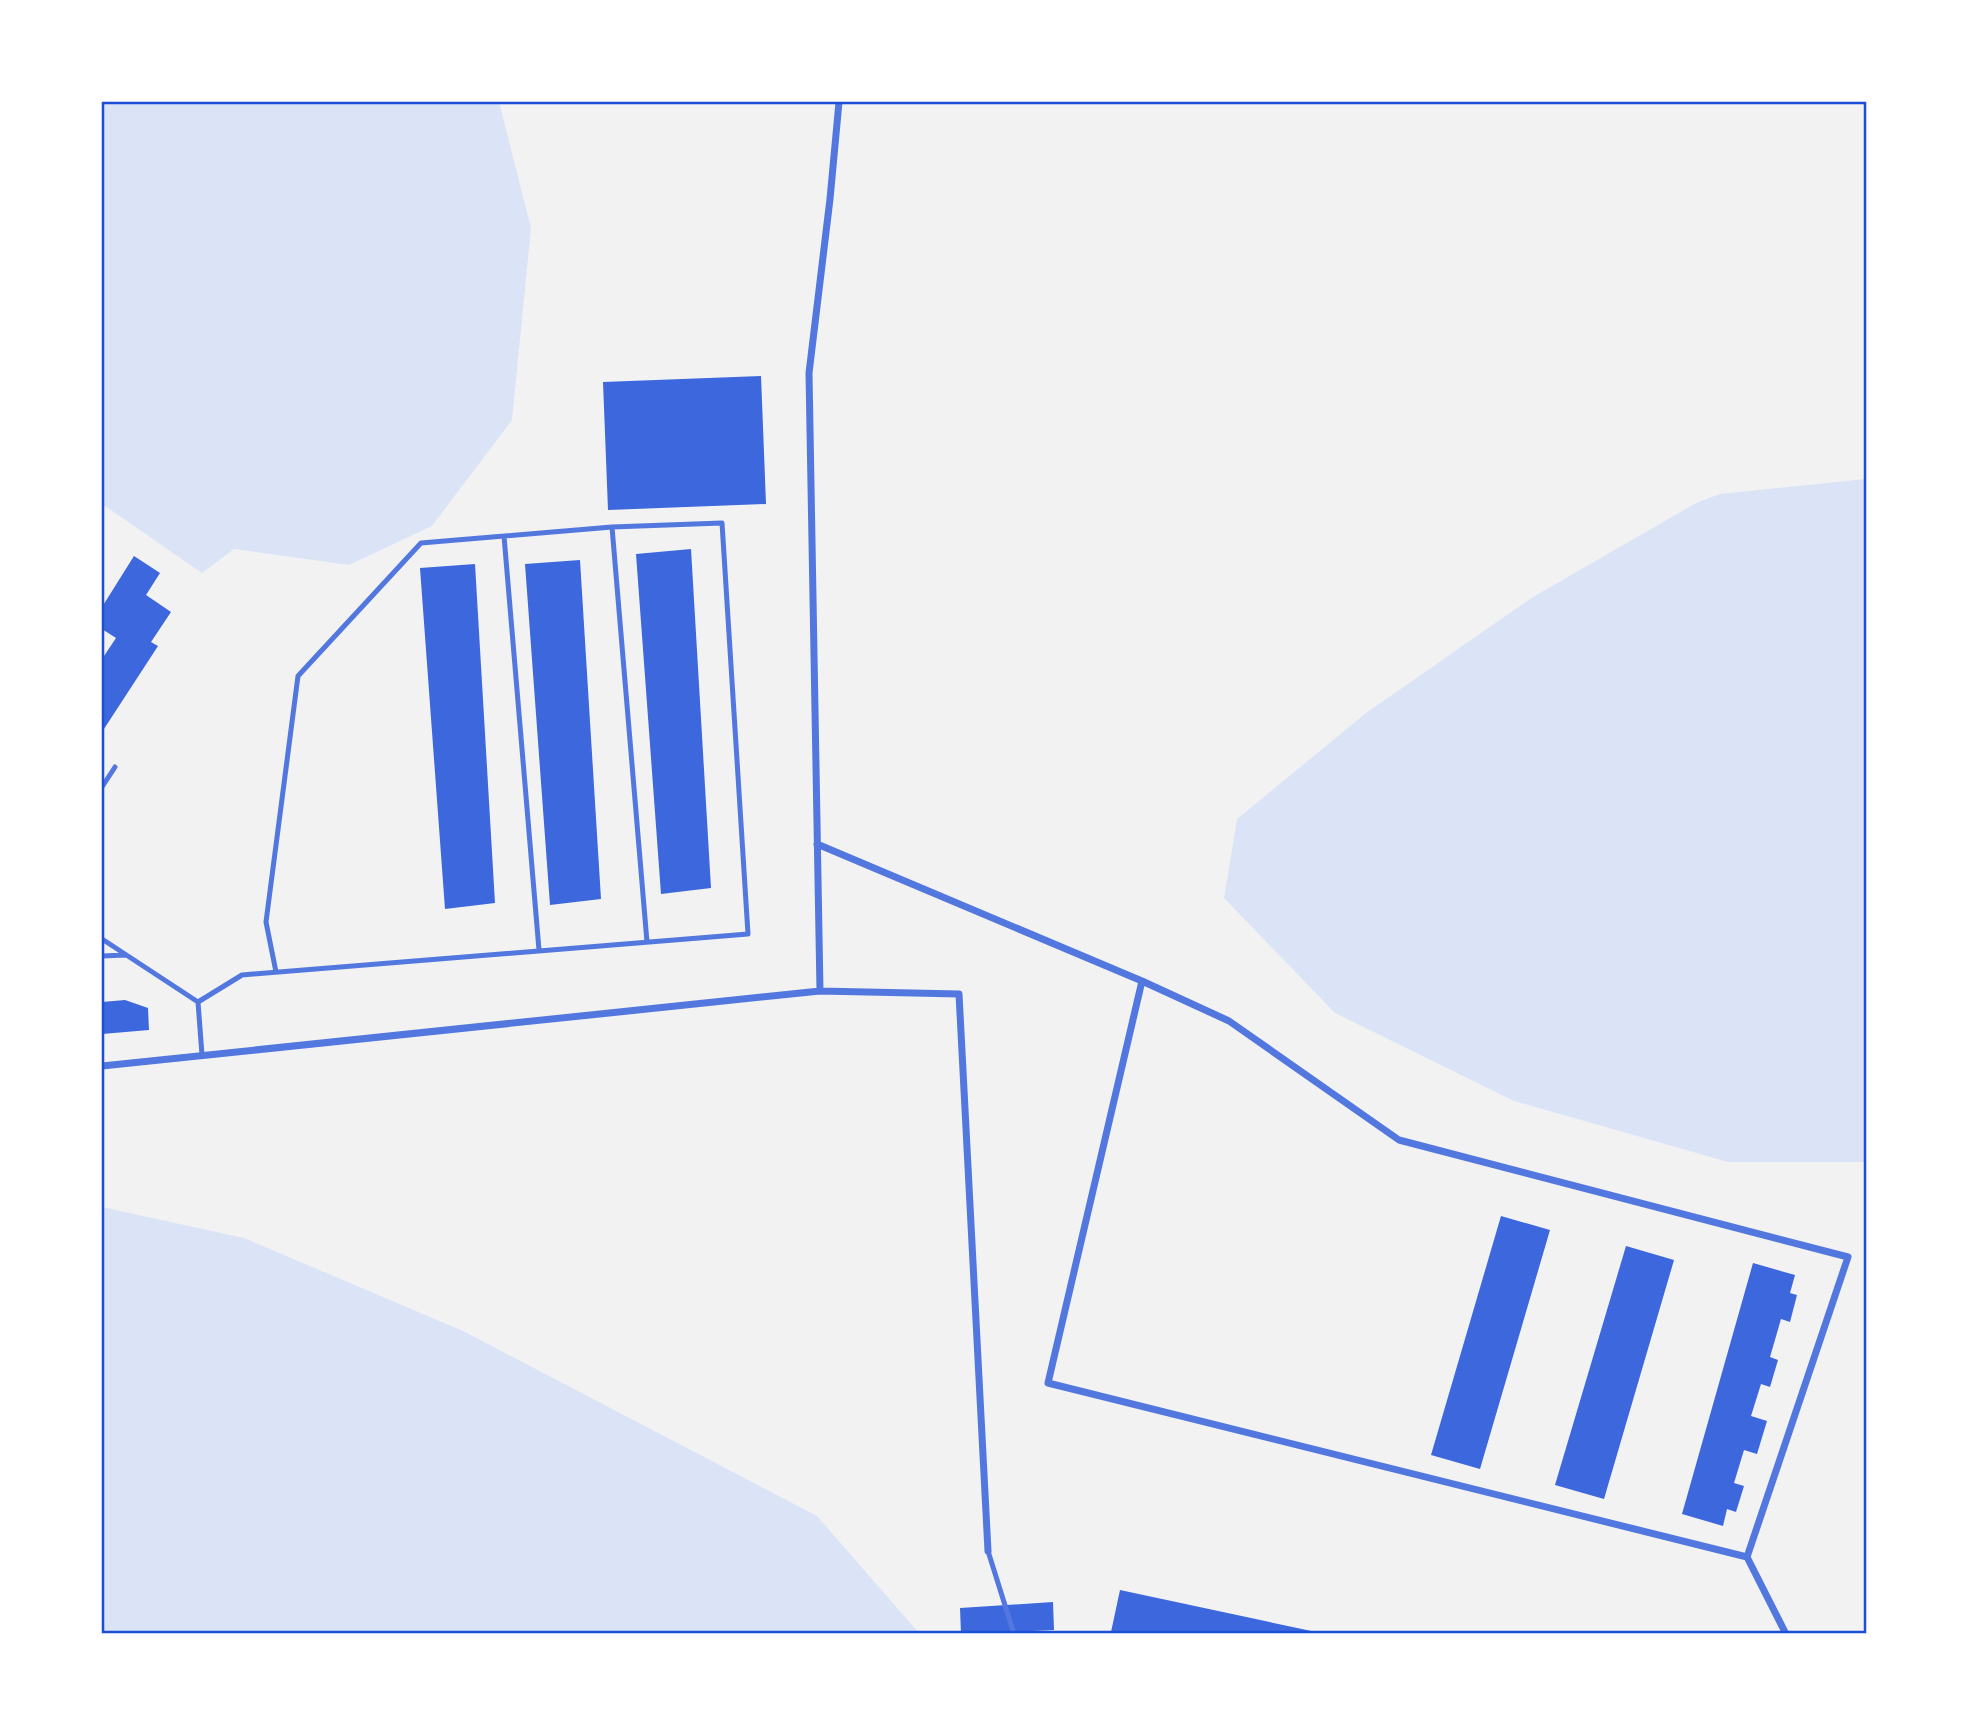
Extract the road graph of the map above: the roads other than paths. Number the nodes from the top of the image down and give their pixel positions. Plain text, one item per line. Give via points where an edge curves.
1 (839, 102) edge
2 (612, 527) junction
3 (504, 536) junction
4 (115, 766) dead end
5 (102, 787) edge
6 (817, 844) junction
7 (102, 939) edge
8 (647, 942) junction
9 (539, 950) junction
10 (126, 955) junction
11 (102, 957) edge
12 (276, 972) junction
13 (1142, 981) junction
14 (820, 991) junction
15 (198, 1002) junction
16 (202, 1055) junction
17 (102, 1066) edge
18 (988, 1550) joint
19 (1747, 1557) junction
20 (1014, 1633) edge
21 (1786, 1633) edge

1 - 6 street via 809,373
2 - 3 lane
2 - 8 lane
2 - 8 lane via 722,523 748,934
3 - 9 lane
3 - 12 lane via 421,543 298,676 266,922
4 - 5 lane
6 - 13 street
6 - 14 street
7 - 10 lane
8 - 9 lane
9 - 12 lane
10 - 11 lane
10 - 15 lane
12 - 15 lane via 242,975
13 - 19 street via 1229,1021 1399,1140 1848,1257
13 - 19 street via 1048,1383
14 - 16 street
14 - 18 street via 959,994
15 - 16 lane
16 - 17 street
18 - 20 lane
19 - 21 street

